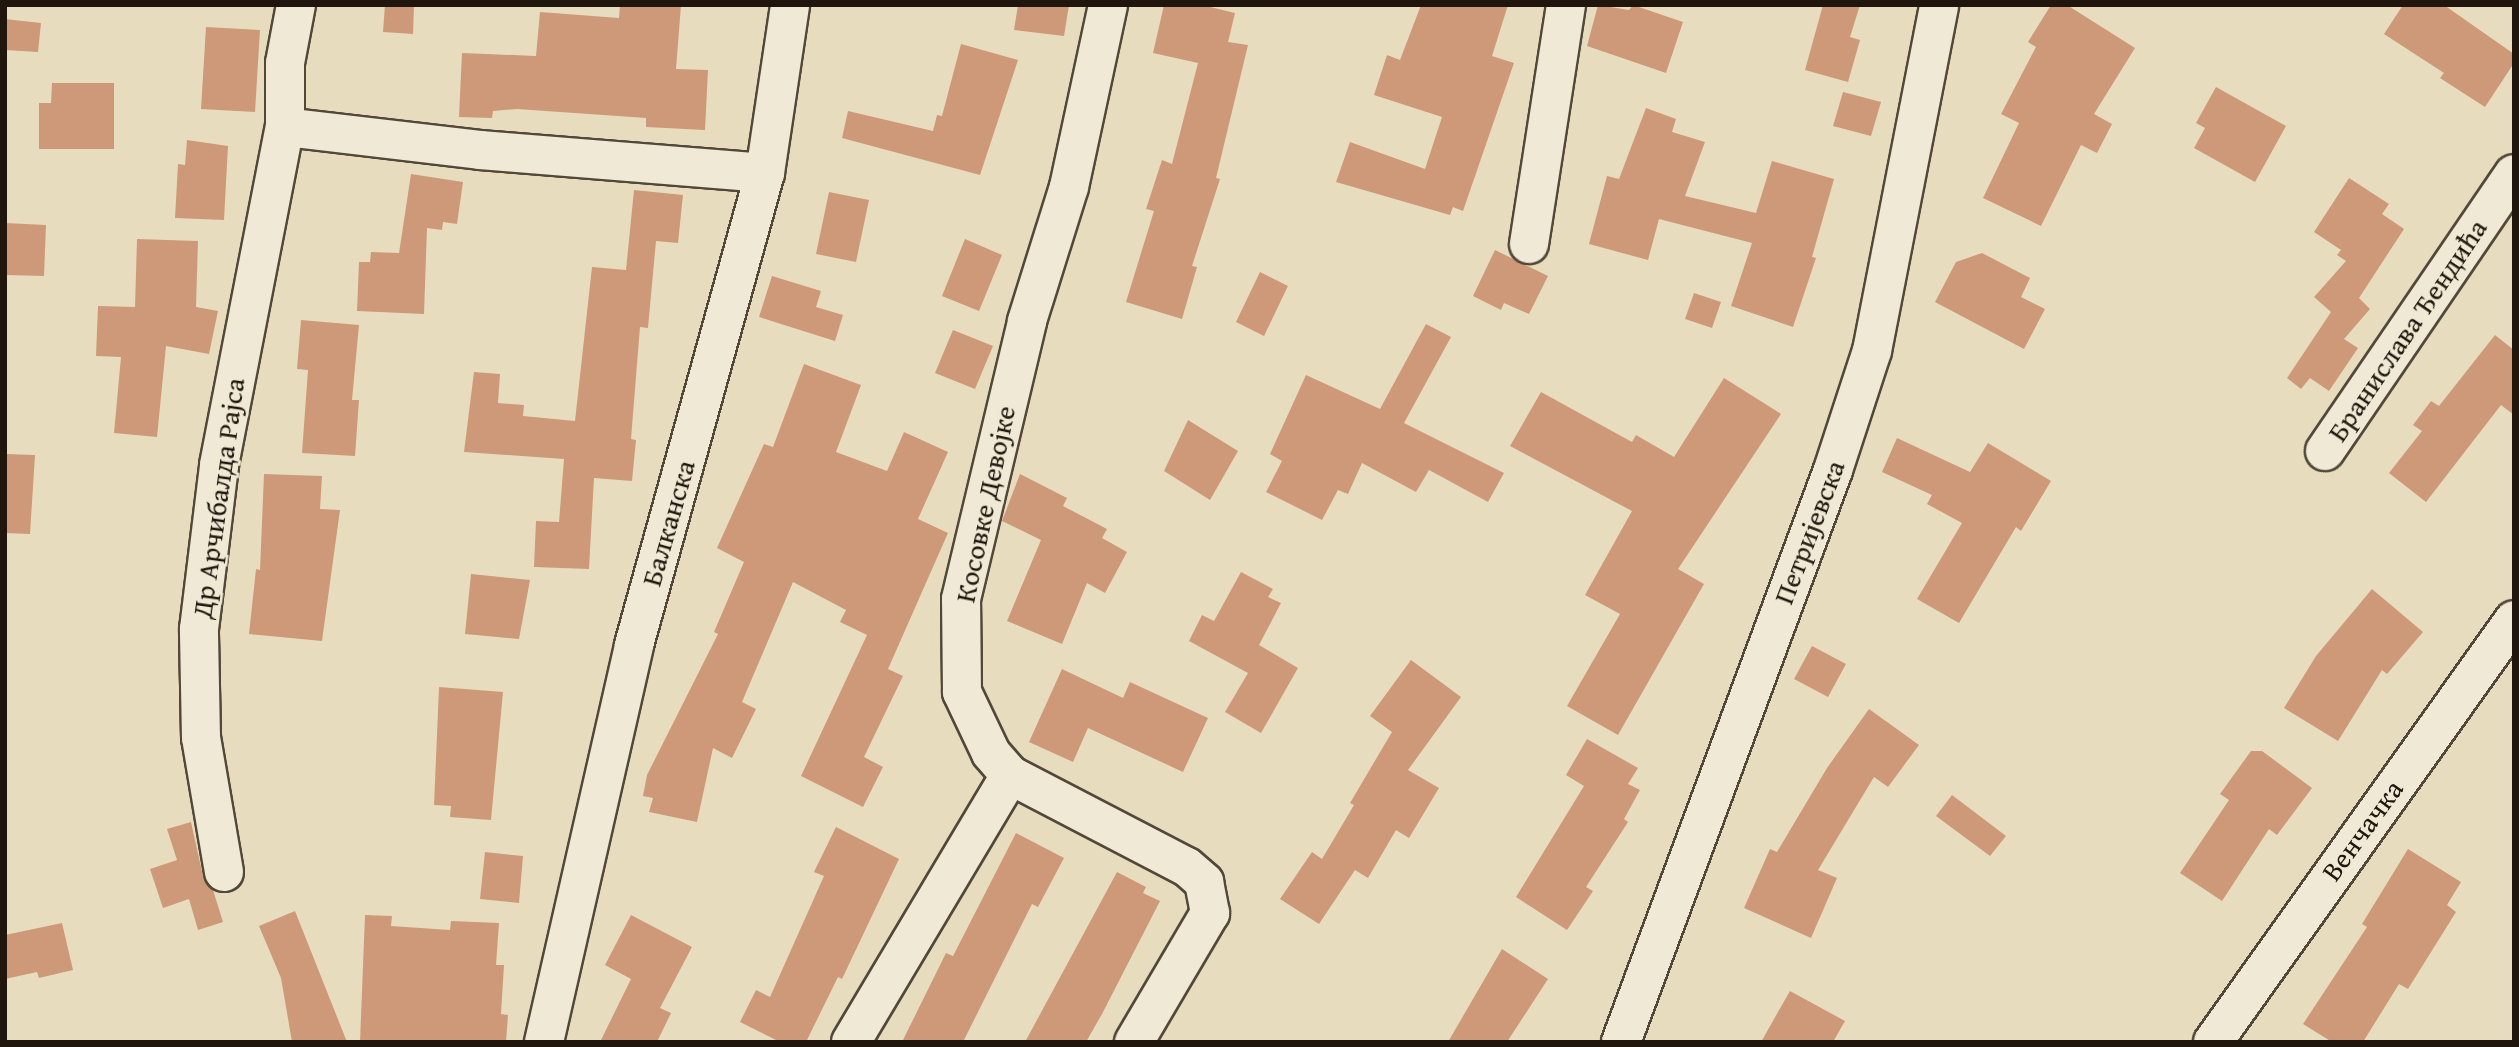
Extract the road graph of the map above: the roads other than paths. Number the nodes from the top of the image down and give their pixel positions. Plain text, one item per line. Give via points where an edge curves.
1 (296, 5) edge
2 (790, 5) edge
3 (1108, 5) edge
4 (1566, 5) edge
5 (1939, 5) edge
6 (285, 127) junction
7 (765, 173) junction
8 (2514, 174) edge
9 (1529, 244) dead end
10 (2325, 451) dead end
11 (2514, 620) edge
12 (1010, 775) junction
13 (224, 872) dead end
14 (544, 1042) edge
15 (851, 1042) edge
16 (1135, 1042) edge
17 (1621, 1042) edge
18 (2214, 1042) edge

1 - 6 street, Др Арчибалда Рајса via 285,63
2 - 7 street, Балканска
3 - 12 street, Косовке Девојке via 1069,187 1027,321 961,599 962,692 991,752
4 - 9 street
5 - 17 street, Петријевска via 1872,351 1833,470
6 - 7 street
6 - 13 street, Др Арчибалда Рајса via 219,465 199,629 201,738
7 - 14 street, Балканска via 634,645
8 - 10 street, Бранислава Ђендића
11 - 18 street, Венчачка
12 - 15 street
12 - 16 street via 1187,867 1204,881 1210,913

